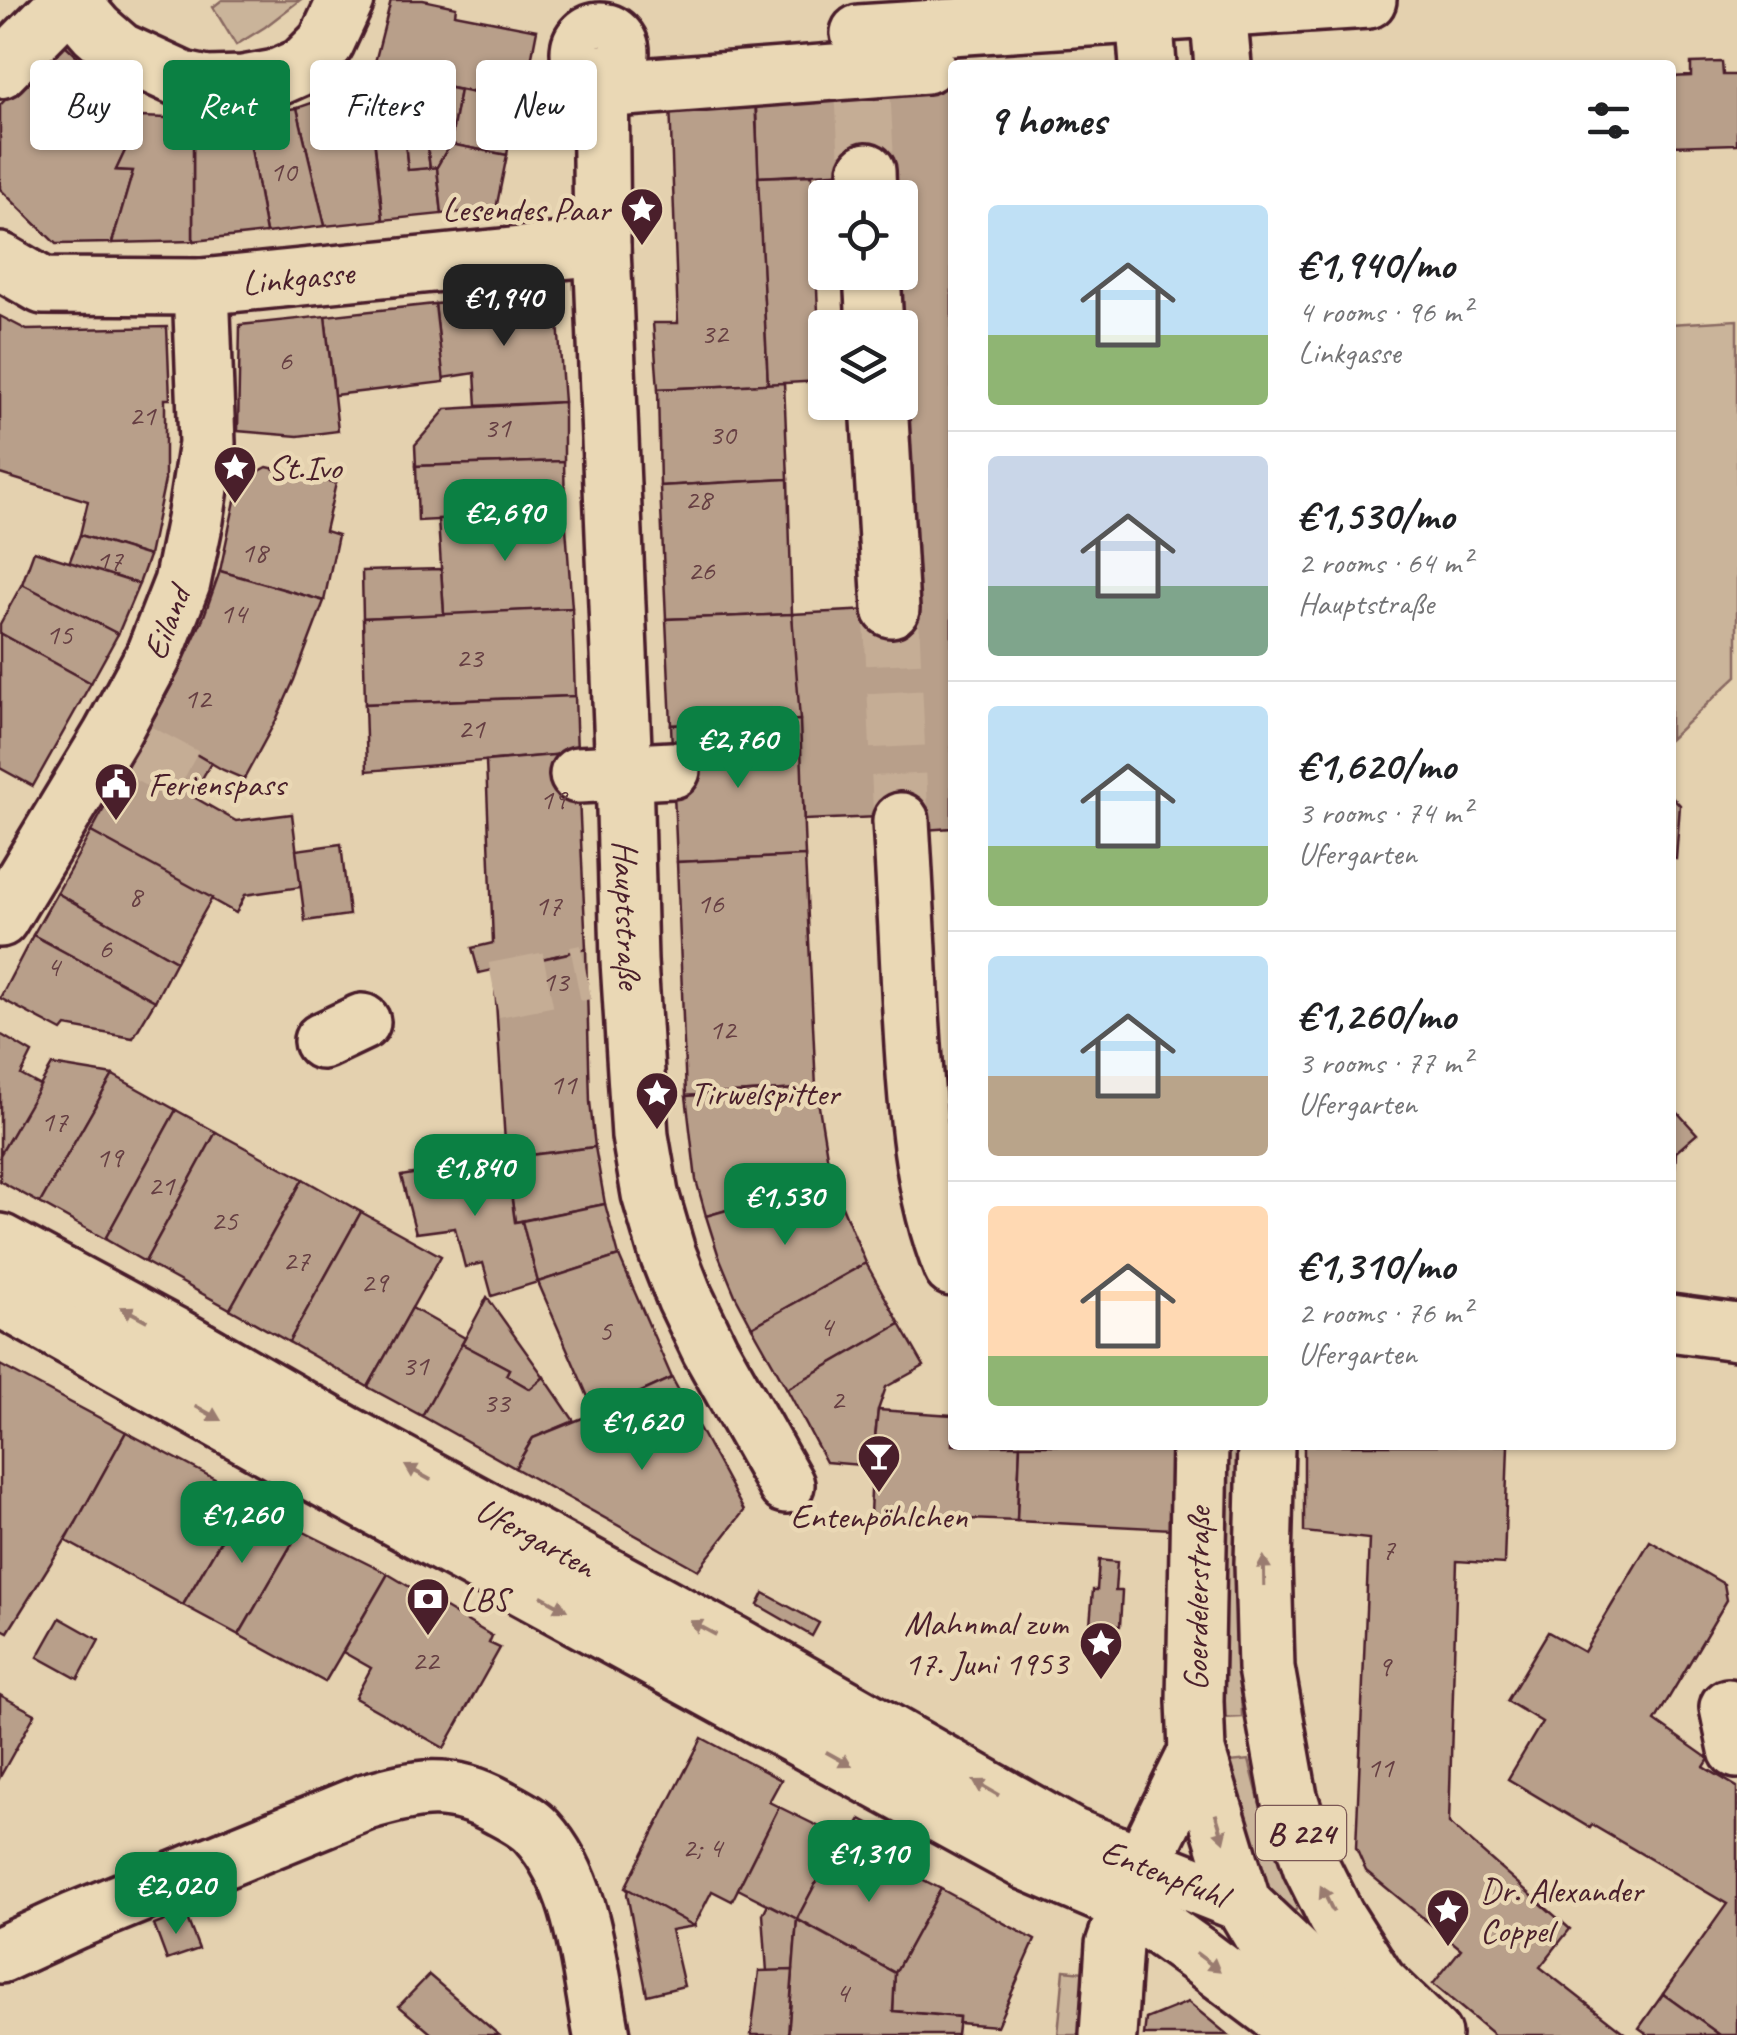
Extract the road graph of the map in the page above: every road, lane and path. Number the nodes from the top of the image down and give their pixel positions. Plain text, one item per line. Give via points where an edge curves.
1 (69, 0) edge
2 (346, 0) edge
3 (1368, 0) edge
4 (1288, 2) edge
5 (1217, 5) edge
6 (1135, 33) edge
7 (597, 48) edge
8 (860, 50) edge
9 (1222, 60) edge
10 (0, 70) edge
11 (602, 246) junction
12 (0, 261) edge
13 (202, 288) junction
14 (880, 420) edge
15 (891, 609) tunnel mouth
16 (901, 821) tunnel mouth
17 (0, 919) edge
18 (0, 1242) edge
19 (948, 1256) edge
20 (0, 1298) edge
21 (1676, 1325) edge
22 (1737, 1332) edge
23 (1200, 1450) edge
24 (1266, 1450) edge
25 (786, 1485) dead end
26 (1197, 1752) junction
27 (1062, 1854) junction
28 (1135, 1884) junction
29 (1243, 1904) junction
30 (0, 1955) edge
31 (1357, 2012) edge
32 (602, 2035) edge
33 (1108, 2035) edge
34 (1304, 2035) edge
35 (1434, 2035) edge

1 - 2 street via 120,51 207,85 276,78 303,66 326,43
1 - 10 street
3 - 4 street
4 - 5 street
5 - 6 street
5 - 9 street
6 - 8 street
7 - 8 street
7 - 11 street, Hauptstraße
11 - 13 street, Linkgasse
11 - 25 street, Hauptstraße via 625,772 607,966 658,1223 710,1350
12 - 13 street, Linkgasse via 43,286
13 - 17 street, Eiland via 207,442 182,583 124,742
14 - 15 street
16 - 19 street via 914,1069 936,1219
27 -> 18 street, Ufergarten via 733,1644
20 -> 27 street, Ufergarten via 1029,1862
21 - 22 street
23 - 26 street, Goerdelerstraße / B 224
31 -> 24 street, Goerdelerstraße / B 224 via 1336,1916 1311,1866 1289,1796 1266,1668
26 - 28 street, Goerdelerstraße
26 -> 29 street, Goerdelerstraße / B 224
27 - 28 street, Entenpfuhl
28 - 29 street, Entenpfuhl
28 - 33 street, Goerdelerstraße via 1114,1945
28 -> 34 street, Entenpfuhl via 1201,1957
29 - 31 street, Goerdelerstraße / B 224 via 1301,2002
30 - 32 street via 366,1802 438,1787 484,1798 535,1829 556,1856 576,1902
31 - 35 street, B 224

